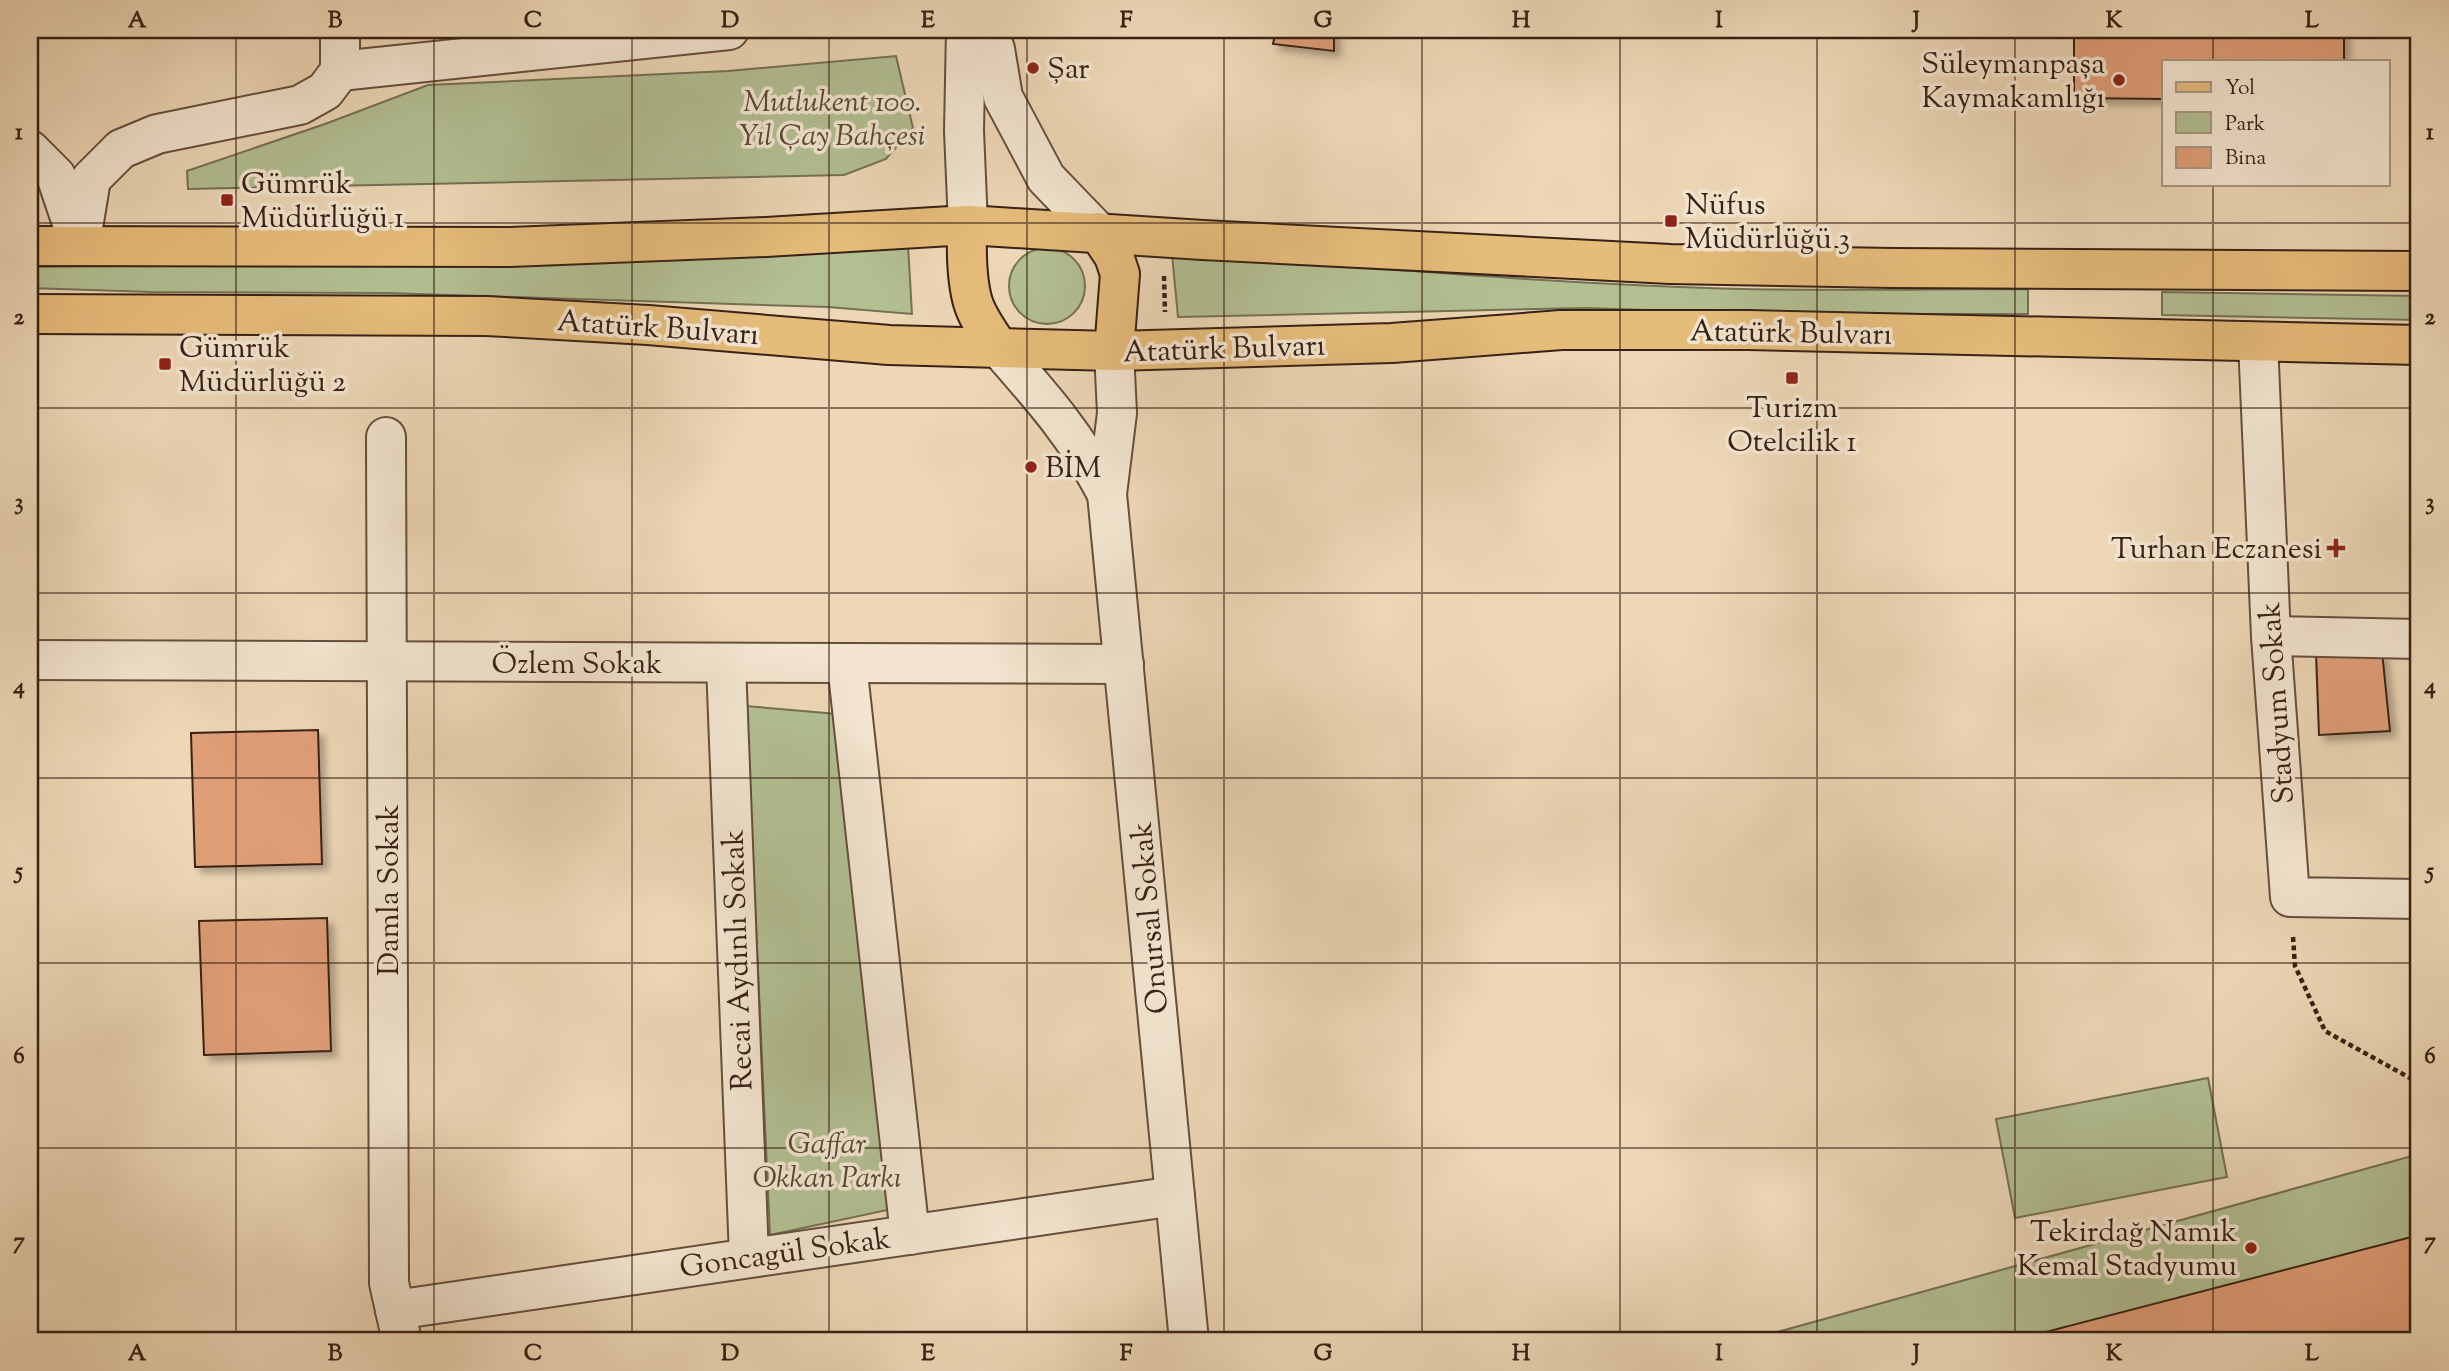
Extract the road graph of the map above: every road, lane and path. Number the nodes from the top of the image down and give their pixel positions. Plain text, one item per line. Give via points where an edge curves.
1 (340, 30) edge
2 (729, 30) edge
3 (966, 30) edge
4 (986, 30) edge
5 (340, 71) junction
6 (30, 150) edge
7 (968, 225) junction
8 (1098, 233) junction
9 (30, 246) edge
10 (80, 246) junction
11 (1163, 268) dead end
12 (2419, 271) edge
13 (30, 314) edge
14 (1165, 315) dead end
15 (2258, 342) junction
16 (2419, 345) edge
17 (999, 348) junction
18 (1114, 351) junction
19 (386, 437) dead end
20 (1107, 494) junction
21 (2271, 636) junction
22 (2419, 639) edge
23 (30, 660) edge
24 (388, 662) junction
25 (726, 664) junction
26 (847, 664) junction
27 (1124, 664) junction
28 (2290, 897) junction
29 (2419, 899) edge
30 (2419, 1083) edge
31 (1175, 1196) junction
32 (910, 1235) junction
33 (749, 1256) junction
34 (398, 1325) edge
35 (1189, 1341) edge

1 - 5 street
2 - 5 street
3 - 7 street
4 - 8 street via 995,49 1003,97 1046,178
5 - 10 street via 325,91 300,105 157,134 121,149 91,179
6 - 10 street via 56,176
7 - 8 main road
7 - 10 main road via 510,247
7 - 17 main road via 969,292 980,320
8 - 12 main road via 1670,264
8 - 18 main road via 1120,274
9 - 10 main road
11 - 14 path
13 - 17 main road, Atatürk Bulvarı via 486,316 889,345
15 - 16 main road, Atatürk Bulvarı
15 - 18 main road, Atatürk Bulvarı via 1561,330 1392,343
15 - 21 street, Stadyum Sokak
17 - 18 main road, Atatürk Bulvarı
17 - 20 street via 1057,414
18 - 20 street via 1116,427
19 - 24 street, Damla Sokak
20 - 27 street, Onursal Sokak
21 - 22 street
21 - 28 street, Stadyum Sokak
23 - 24 street, Özlem Sokak
24 - 25 street, Özlem Sokak
24 - 34 street, Damla Sokak via 389,1283
25 - 26 street, Özlem Sokak
25 - 33 street, Recai Aydınlı Sokak
26 - 27 street, Özlem Sokak
26 - 32 street
27 - 31 street, Onursal Sokak
28 - 29 street
28 - 30 path via 2295,966 2325,1031
31 - 32 street, Goncagül Sokak
31 - 35 street, Onursal Sokak
32 - 33 street, Goncagül Sokak
33 - 34 street, Goncagül Sokak

